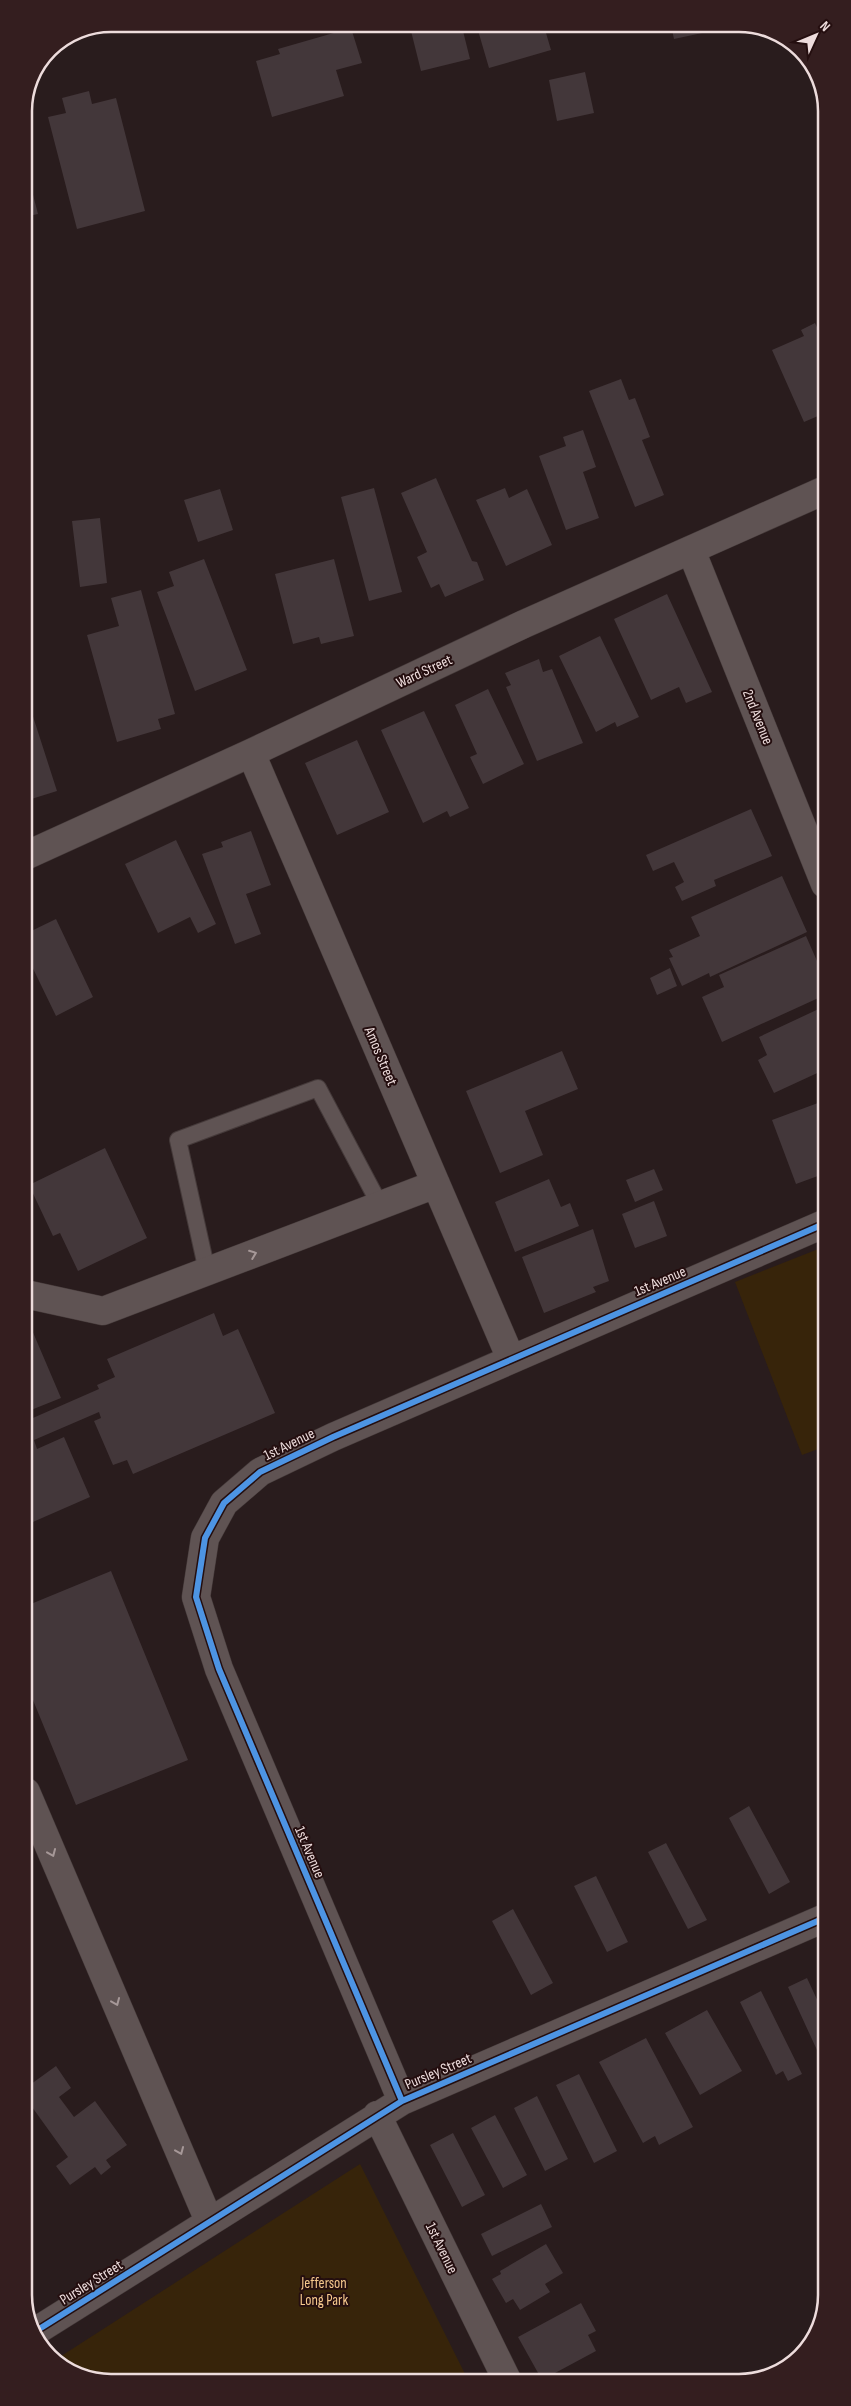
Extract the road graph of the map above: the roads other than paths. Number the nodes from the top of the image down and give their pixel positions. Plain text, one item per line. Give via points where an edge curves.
1 (818, 493) edge
2 (691, 550) junction
3 (251, 753) junction
4 (33, 853) edge
5 (818, 867) edge
6 (436, 1184) junction
7 (380, 1205) junction
8 (818, 1226) edge
9 (207, 1271) junction
10 (32, 1295) edge
11 (511, 1358) junction
12 (32, 1807) edge
13 (818, 1921) edge
14 (402, 2101) junction
15 (377, 2115) junction
16 (209, 2222) junction
17 (40, 2328) edge
18 (504, 2374) edge

1 - 2 street, Ward Street
2 - 3 street, Ward Street via 524,624
2 - 5 street, 2nd Avenue
3 - 4 street, Ward Street
3 - 6 street, Amos Street
6 - 7 street
6 - 11 street, Amos Street
9 -> 7 street
7 - 9 lane via 318,1088 178,1140
8 - 11 street, 1st Avenue
9 - 10 street via 103,1311
11 - 14 street, 1st Avenue via 260,1472 224,1503 205,1538 196,1597 219,1669
12 -> 16 street
13 - 14 street, Pursley Street
14 - 15 street, Pursley Street
15 - 16 street, Pursley Street
15 - 18 street, 1st Avenue
16 - 17 street, Pursley Street

